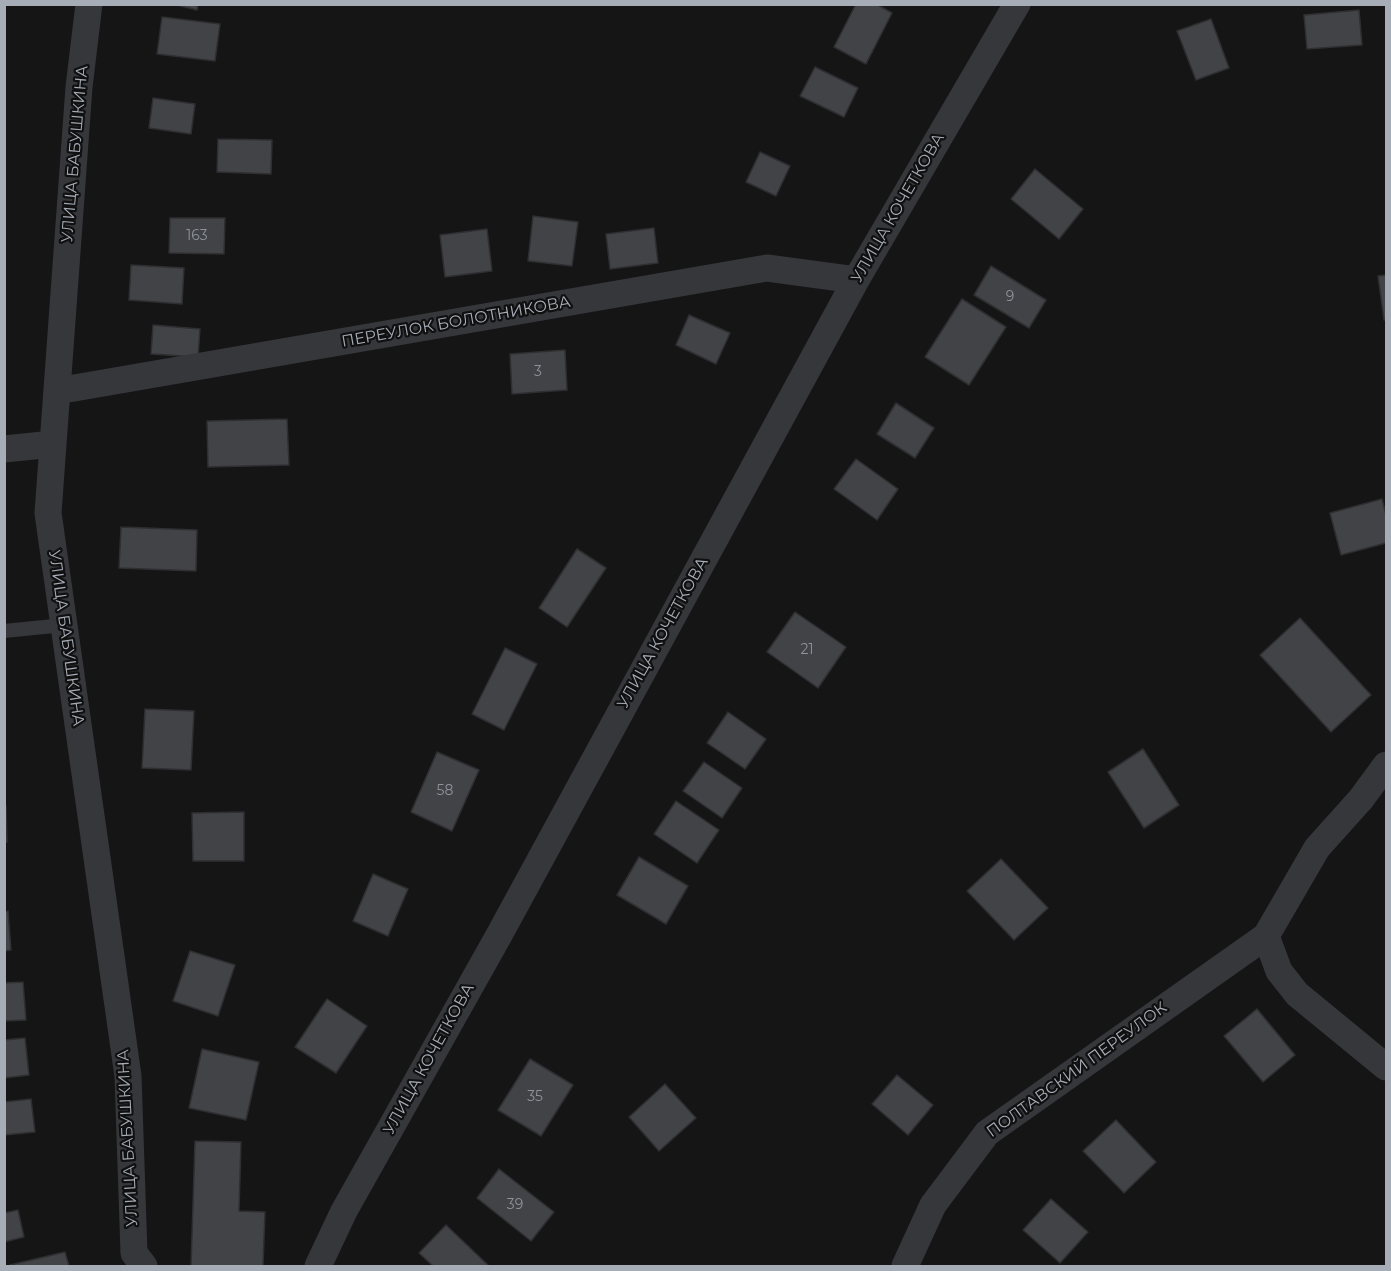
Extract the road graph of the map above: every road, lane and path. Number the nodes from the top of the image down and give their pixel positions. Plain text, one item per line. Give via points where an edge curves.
1 (89, 4) edge
2 (1017, 4) edge
3 (856, 280) junction
4 (57, 391) junction
5 (53, 444) junction
6 (4, 449) edge
7 (64, 625) junction
8 (4, 631) edge
9 (1386, 765) edge
10 (1266, 936) junction
11 (1386, 1066) edge
12 (144, 1266) edge
13 (318, 1266) edge
14 (905, 1266) edge

1 - 4 street, УЛИЦА БАБУШКИНА via 79,87
2 - 3 street, УЛИЦА КОЧЕТКОВА
3 - 4 street, ПЕРЕУЛОК БОЛОТНИКОВА via 767,268
3 - 13 street, УЛИЦА КОЧЕТКОВА via 344,1211
4 - 5 street, УЛИЦА БАБУШКИНА
5 - 6 street
5 - 7 street, УЛИЦА БАБУШКИНА via 48,513
7 - 8 lane
7 - 12 street, УЛИЦА БАБУШКИНА via 128,1076 134,1253
9 - 10 street via 1317,848
10 - 11 street via 1279,971 1297,994
10 - 14 street, ПОЛТАВСКИЙ ПЕРЕУЛОК via 987,1133 933,1205

